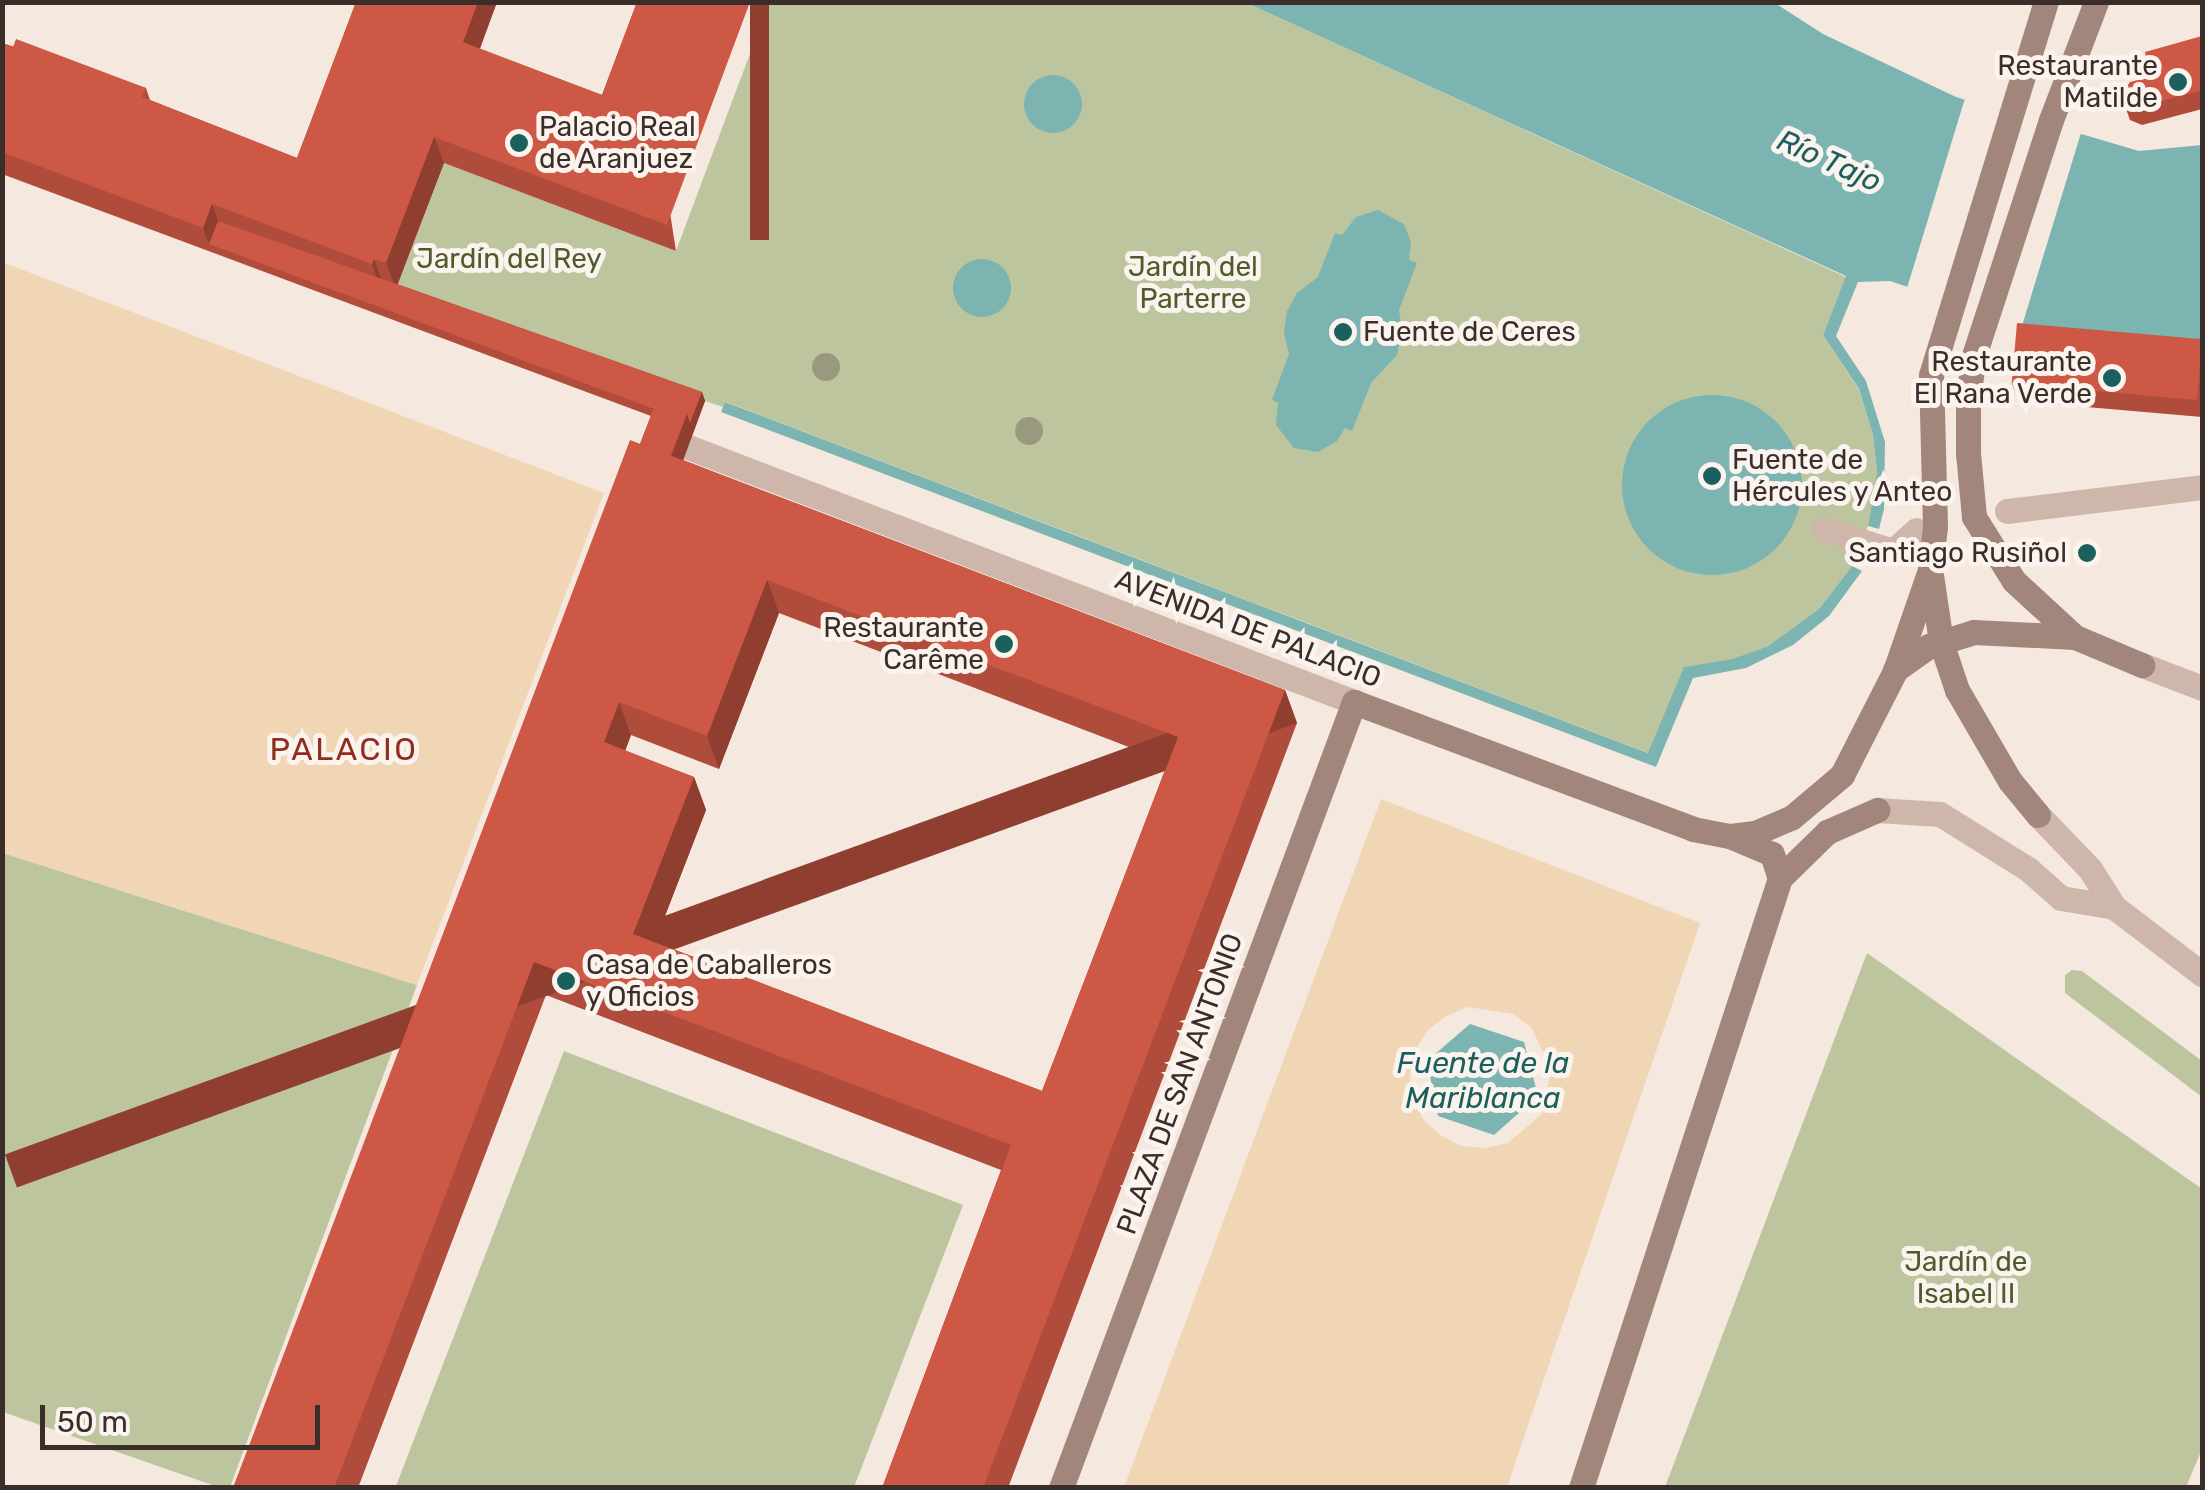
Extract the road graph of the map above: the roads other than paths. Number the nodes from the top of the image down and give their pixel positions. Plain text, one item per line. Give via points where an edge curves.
1 (2046, 2) edge
2 (2096, 2) edge
3 (688, 447) dead end
4 (2202, 487) edge
5 (2007, 511) dead end
6 (1926, 528) junction
7 (1823, 529) dead end
8 (1930, 570) junction
9 (2075, 637) junction
10 (1940, 642) junction
11 (2142, 665) joint
12 (1894, 670) junction
13 (2202, 688) edge
14 (1354, 702) junction
15 (1878, 810) joint
16 (2038, 815) joint
17 (1730, 836) junction
18 (1780, 878) junction
19 (2122, 913) junction
20 (2202, 974) edge
21 (1061, 1488) edge
22 (1581, 1488) edge

1 - 6 main road via 1949,306 1930,399
2 - 9 main road via 2051,120 1968,397 1974,517 2014,581
3 - 14 street, AVENIDA DE PALACIO
4 - 5 street
6 - 7 street via 1893,551
6 - 8 main road
8 - 10 main road
8 - 12 main road
9 - 10 main road via 1974,632
9 - 11 main road
10 - 12 main road
10 - 16 main road via 1982,736
11 - 13 street
12 - 17 main road, AVENIDA DE PALACIO via 1842,774 1791,818
14 - 17 main road, AVENIDA DE PALACIO via 1693,830
14 - 21 main road, PLAZA DE SAN ANTONIO
15 - 18 main road via 1810,844
15 - 19 street via 1940,814 2028,869 2061,898
16 - 19 street
17 - 18 main road via 1772,854
18 - 22 main road
19 - 20 street

